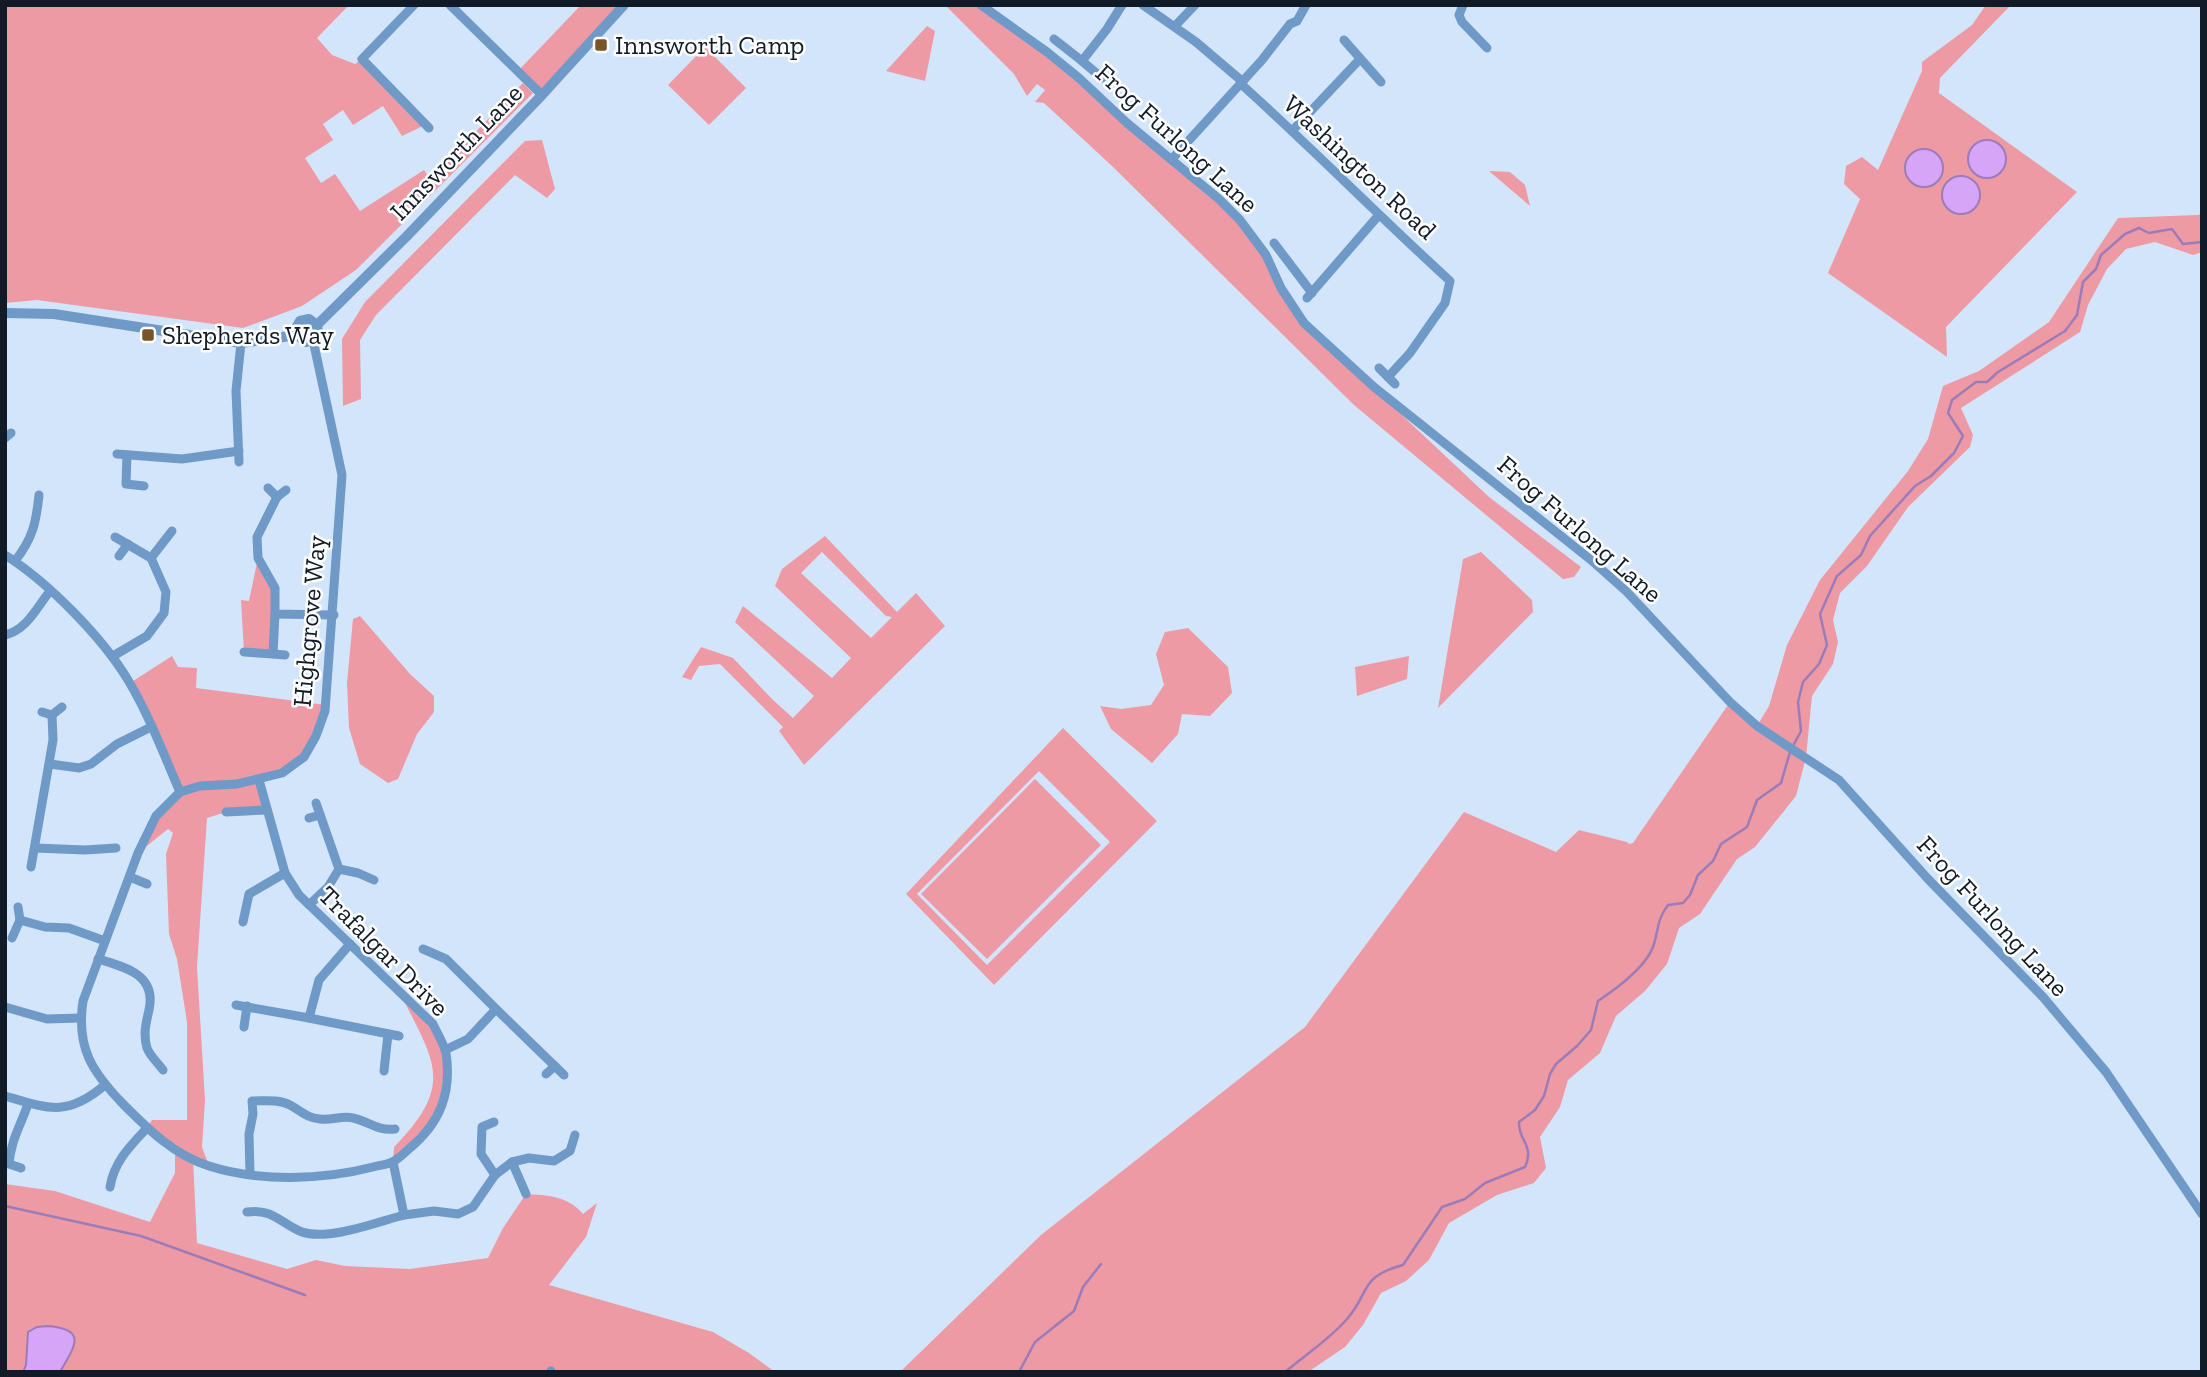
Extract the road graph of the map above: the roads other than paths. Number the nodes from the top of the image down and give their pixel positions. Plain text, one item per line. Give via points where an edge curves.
1 (414, 5) edge
2 (450, 5) edge
3 (624, 5) edge
4 (981, 5) edge
5 (1122, 5) edge
6 (1143, 5) edge
7 (1195, 5) edge
8 (1306, 5) edge
9 (1463, 5) edge
10 (1175, 26) junction
11 (1054, 39) dead end
12 (1344, 40) dead end
13 (1487, 48) dead end
14 (1360, 59) junction
15 (1082, 61) junction
16 (1102, 78) dead end
17 (1381, 82) dead end
18 (1242, 83) junction
19 (542, 95) junction
20 (429, 128) dead end
21 (1292, 131) junction
22 (1172, 159) junction
23 (1378, 216) junction
24 (1274, 243) dead end
25 (5, 313) edge
26 (317, 325) junction
27 (297, 335) junction
28 (313, 340) junction
29 (241, 343) junction
30 (1379, 368) dead end
31 (117, 454) dead end
32 (128, 455) junction
33 (144, 486) dead end
34 (268, 488) dead end
35 (286, 490) dead end
36 (39, 495) dead end
37 (277, 497) junction
38 (172, 531) dead end
39 (115, 537) dead end
40 (128, 544) junction
41 (5, 555) edge
42 (119, 556) dead end
43 (151, 558) junction
44 (16, 561) junction
45 (50, 591) junction
46 (275, 614) junction
47 (334, 615) junction
48 (5, 635) edge
49 (244, 652) dead end
50 (273, 654) junction
51 (285, 655) dead end
52 (113, 656) junction
53 (62, 707) dead end
54 (42, 712) dead end
55 (52, 715) junction
56 (151, 727) junction
57 (50, 764) junction
58 (259, 780) junction
59 (180, 792) junction
60 (316, 803) dead end
61 (266, 810) junction
62 (226, 812) dead end
63 (320, 815) junction
64 (309, 818) dead end
65 (35, 848) junction
66 (116, 848) dead end
67 (31, 867) dead end
68 (339, 869) junction
69 (285, 873) junction
70 (130, 877) junction
71 (374, 880) dead end
72 (147, 884) dead end
73 (309, 905) junction
74 (18, 907) dead end
75 (20, 920) junction
76 (243, 922) dead end
77 (12, 937) dead end
78 (105, 941) junction
79 (438, 942) dead end
80 (350, 944) junction
81 (423, 949) dead end
82 (435, 954) junction
83 (98, 959) junction
84 (5, 1007) edge
85 (496, 1009) junction
86 (80, 1018) junction
87 (309, 1018) junction
88 (244, 1027) dead end
89 (388, 1034) junction
90 (399, 1036) dead end
91 (446, 1051) junction
92 (555, 1066) junction
93 (163, 1070) dead end
94 (384, 1071) dead end
95 (546, 1074) dead end
96 (564, 1075) dead end
97 (105, 1085) junction
98 (5, 1096) edge
99 (28, 1104) junction
100 (494, 1122) dead end
101 (147, 1128) junction
102 (395, 1129) dead end
103 (575, 1135) dead end
104 (393, 1162) junction
105 (512, 1162) junction
106 (7, 1165) edge
107 (21, 1168) dead end
108 (250, 1174) junction
109 (495, 1175) junction
110 (110, 1187) dead end
111 (526, 1194) dead end
112 (253, 1208) dead end
113 (2202, 1214) edge
114 (404, 1215) junction

1 - 20 street via 362,59
2 - 19 street
3 - 19 street, Innsworth Lane
4 - 22 street, Frog Furlong Lane via 1048,52
5 - 15 street
6 - 10 street, Washington Road
7 - 10 street
8 - 18 street
9 - 13 street via 1462,22
10 - 18 street, Washington Road
11 - 15 street
12 - 14 street
14 - 17 street
14 - 21 street
15 - 16 street
18 - 21 street, Washington Road
18 - 22 street
19 - 26 street, Innsworth Lane
21 - 23 street, Washington Road
22 - 113 street, Frog Furlong Lane via 1240,220 1266,255 1304,323 1374,387 1627,592 1757,726 1839,780 1927,879 2043,997 2106,1072
23 - 24 street via 1309,296
23 - 30 street, Washington Road via 1450,281 1445,303 1392,380
25 - 29 street via 54,314
26 - 27 street via 309,319 300,321
26 - 28 street
27 - 28 street via 306,342
27 - 29 street
28 - 47 street, Highgrove Way via 342,475
29 - 32 street via 236,391 239,457
31 - 32 street
32 - 33 street via 126,484
34 - 37 street
35 - 37 street
36 - 44 street via 40,527
37 - 46 street via 257,537 258,558 275,588
38 - 43 street
39 - 40 street
40 - 42 street
40 - 43 street
41 - 44 street
43 - 52 street via 166,592 164,614 147,636
44 - 45 street
45 - 48 street via 32,617 15,633
45 - 52 street
46 - 47 street
46 - 50 street
47 - 58 street, Highgrove Way via 325,711 316,736 304,757 282,773
49 - 50 street
50 - 51 street
52 - 56 street
53 - 55 street
54 - 55 street
55 - 57 street
56 - 57 street via 91,764 79,768
56 - 59 street
57 - 65 street
58 - 59 street, Highgrove Way
58 - 61 street, Trafalgar Drive
59 - 70 street via 156,816
60 - 63 street
61 - 62 street
61 - 69 street, Trafalgar Drive
63 - 64 street
63 - 68 street
65 - 66 street
65 - 67 street
68 - 71 street
68 - 73 street
69 - 73 street, Trafalgar Drive
69 - 76 street via 249,894
70 - 72 street
70 - 78 street
73 - 80 street, Trafalgar Drive
74 - 75 street
75 - 77 street
75 - 78 street via 69,928
78 - 83 street
79 - 82 street
80 - 87 street via 319,980
80 - 91 street, Trafalgar Drive via 433,1024
81 - 82 street
82 - 85 street via 446,959
83 - 86 street
83 - 93 street via 132,970 145,983 151,1000 144,1032 148,1051
84 - 86 street via 47,1019
85 - 91 street via 468,1039
85 - 92 street
86 - 97 street via 89,1062
87 - 88 street via 242,1006
87 - 89 street
89 - 90 street
89 - 94 street
91 - 104 street, Trafalgar Drive via 448,1079 441,1109 428,1133
92 - 95 street
92 - 96 street
97 - 99 street via 86,1101 63,1109
97 - 101 street
98 - 99 street
99 - 106 street via 10,1143
100 - 109 street via 478,1126 481,1154
101 - 108 street, Trafalgar Drive via 175,1150 209,1166
101 - 110 street via 121,1156
102 - 108 street via 383,1135 346,1116 308,1117 276,1100 251,1097
103 - 105 street via 574,1153 554,1161 528,1158
104 - 108 street, Trafalgar Drive via 352,1173
104 - 114 street
105 - 109 street
105 - 111 street
106 - 107 street
109 - 114 street via 473,1207 458,1214
112 - 114 street via 302,1232 324,1235

